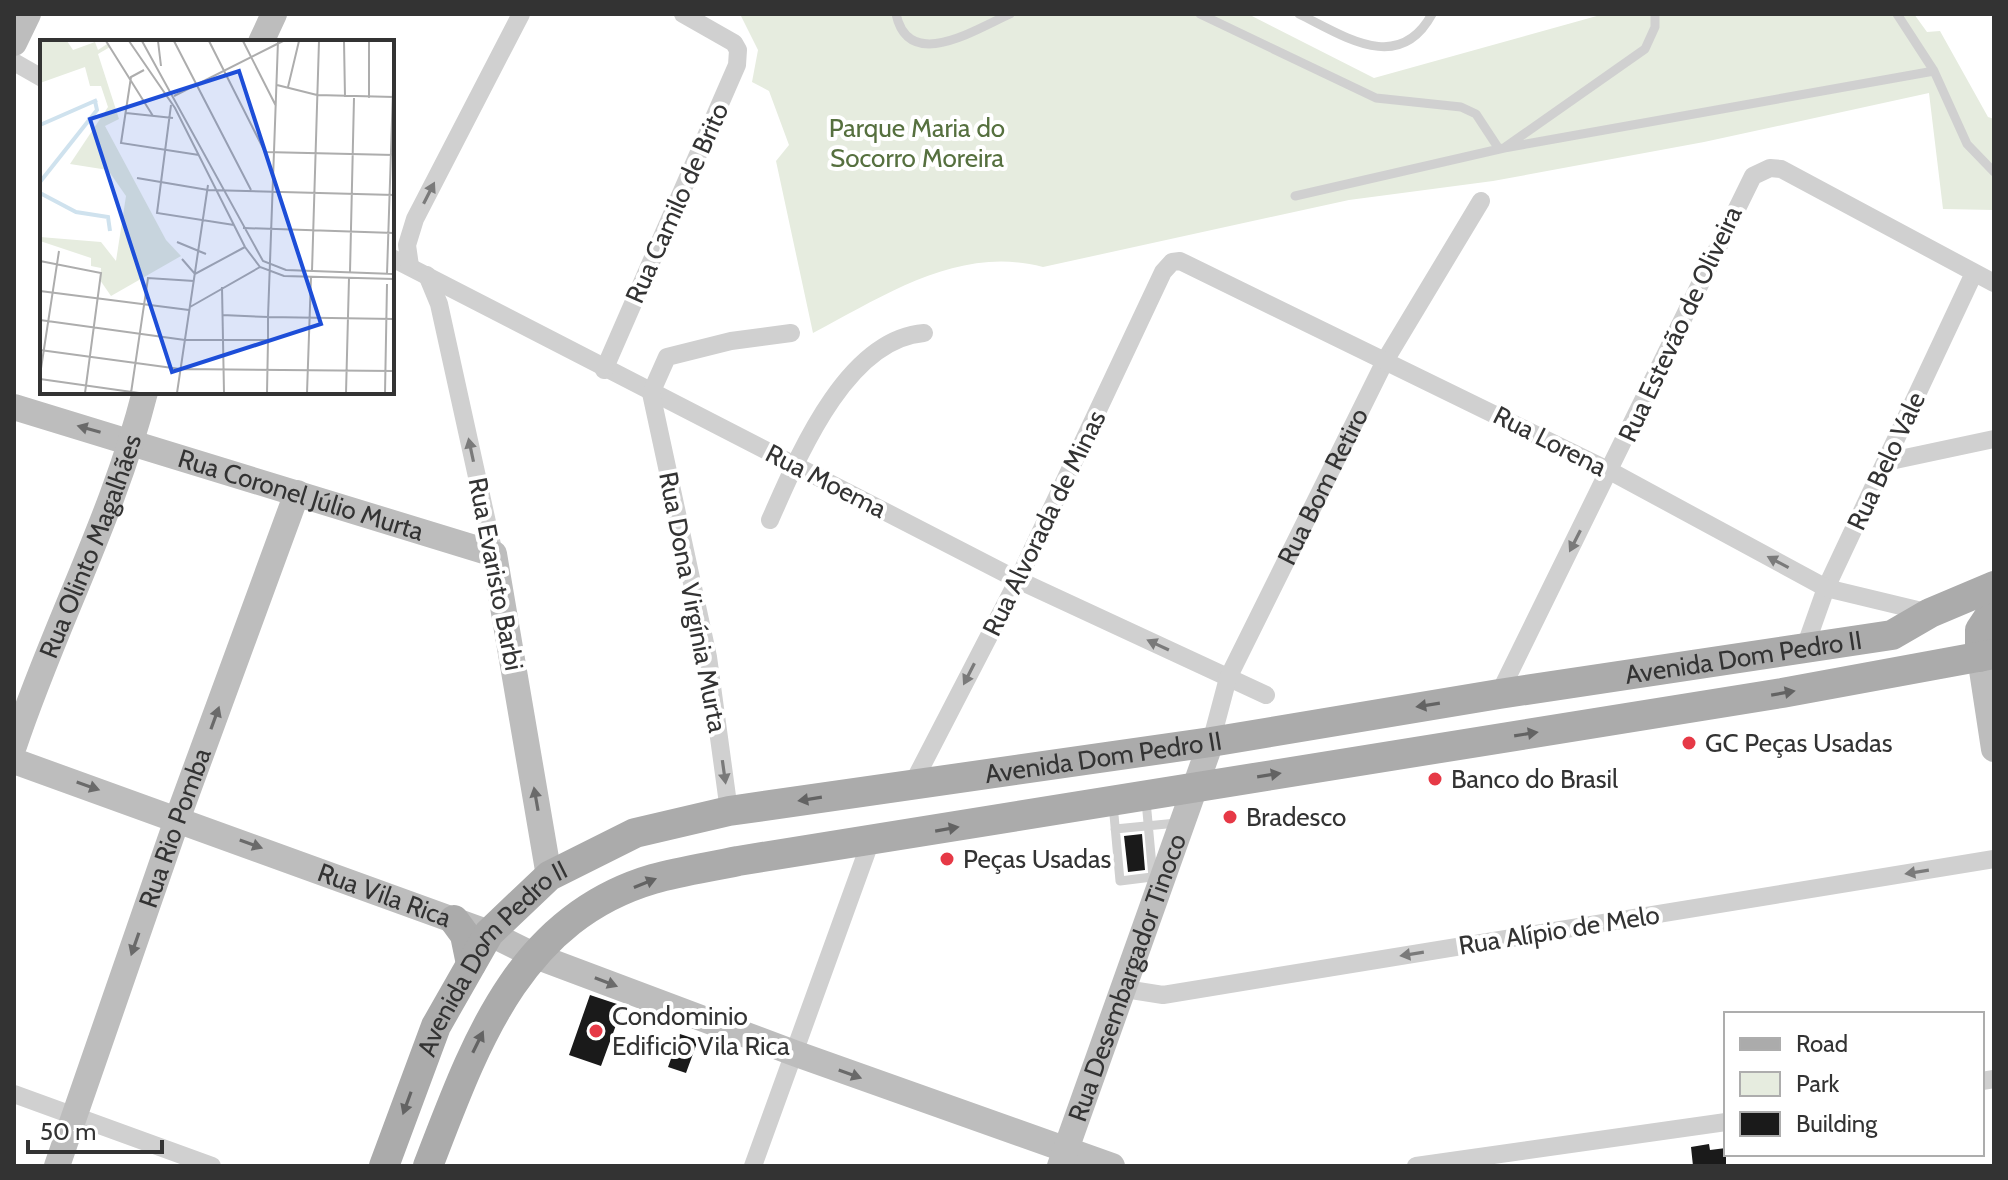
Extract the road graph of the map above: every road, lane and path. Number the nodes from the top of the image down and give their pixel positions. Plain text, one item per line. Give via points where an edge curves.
1 (28, 14) edge
2 (274, 14) edge
3 (521, 14) edge
4 (683, 14) edge
5 (896, 14) edge
6 (1010, 14) edge
7 (1200, 14) edge
8 (1299, 14) edge
9 (1432, 14) edge
10 (1655, 14) edge
11 (1897, 14) edge
12 (262, 40) edge
13 (14, 43) edge
14 (14, 62) edge
15 (1934, 71) junction
16 (40, 77) edge
17 (1502, 148) junction
18 (1994, 172) edge
19 (1295, 196) dead end
20 (1481, 201) dead end
21 (394, 259) edge
22 (1172, 262) joint
23 (410, 266) junction
24 (1974, 273) junction
25 (427, 275) junction
26 (1994, 283) edge
27 (791, 333) dead end
28 (924, 333) dead end
29 (1386, 359) junction
30 (604, 370) junction
31 (651, 393) junction
32 (144, 394) edge
33 (14, 407) edge
34 (1994, 439) edge
35 (132, 441) junction
36 (1886, 462) junction
37 (795, 465) junction
38 (1610, 471) junction
39 (297, 493) junction
40 (770, 520) dead end
41 (494, 554) junction
42 (1018, 580) junction
43 (1994, 586) edge
44 (1826, 588) junction
45 (1994, 609) edge
46 (1930, 613) junction
47 (1804, 650) junction
48 (1987, 656) edge
49 (1228, 678) junction
50 (1499, 694) junction
51 (1266, 695) dead end
52 (1211, 742) junction
53 (14, 746) edge
54 (1994, 749) edge
55 (14, 761) edge
56 (913, 783) junction
57 (1192, 787) junction
58 (1146, 795) junction
59 (729, 811) junction
60 (1114, 815) junction
61 (178, 817) junction
62 (1181, 823) junction
63 (1148, 826) junction
64 (870, 843) junction
65 (1994, 859) edge
66 (549, 876) junction
67 (1158, 876) junction
68 (454, 920) junction
69 (489, 933) junction
70 (533, 955) junction
71 (471, 964) junction
72 (1125, 989) junction
73 (794, 1053) junction
74 (14, 1094) edge
75 (74, 1116) junction
76 (1724, 1122) edge
77 (1062, 1159) edge
78 (57, 1166) edge
79 (212, 1166) edge
80 (384, 1166) edge
81 (428, 1166) edge
82 (753, 1166) edge
83 (1112, 1166) edge
84 (1416, 1166) edge

1 - 13 street
2 - 12 street
23 -> 3 street via 407,245 415,219
4 - 30 street, Rua Camilo de Brito via 727,37 738,50 737,65
5 - 6 lane via 905,35 919,44 937,45
7 - 17 lane via 1376,98 1461,107 1476,114
8 - 9 lane via 1363,45 1392,47 1414,39
10 - 17 lane via 1645,49
11 - 15 lane
14 - 16 street
15 - 17 lane
15 - 18 lane via 1967,144
17 - 19 lane
20 - 29 street, Rua Bom Retiro
21 - 23 street, Rua Moema
22 - 29 street, Rua Lorena via 1188,262
22 - 42 street, Rua Alvorada de Minas
23 - 25 street, Rua Moema
24 - 26 street
24 - 36 street, Rua Belo Vale
24 - 38 street, Rua Estevão de Oliveira via 1781,169 1759,172 1747,184
25 - 30 street, Rua Moema
41 -> 25 street, Rua Evaristo Barbi via 439,304
27 - 31 street via 667,357
28 - 37 street via 881,347 865,362 837,392
29 - 38 street, Rua Lorena
29 - 49 street, Rua Bom Retiro
30 - 31 street, Rua Moema
31 - 37 street, Rua Moema
31 -> 59 street, Rua Dona Virgínia Murta via 708,657
32 - 35 street, Rua Olinto Magalhães
35 -> 33 street, Rua Coronel Júlio Murta
34 - 36 street
35 - 39 street, Rua Coronel Júlio Murta
35 - 53 street, Rua Olinto Magalhães
36 - 44 street, Rua Belo Vale
37 - 40 street
37 - 42 street, Rua Moema
44 -> 38 street, Rua Lorena
38 -> 50 street, Rua Estevão de Oliveira
39 - 41 street, Rua Coronel Júlio Murta
61 -> 39 street, Rua Rio Pomba
66 -> 41 street, Rua Evaristo Barbi
49 -> 42 street, Rua Moema
42 -> 56 street, Rua Alvorada de Minas
43 - 46 main road, Avenida Dom Pedro II
44 - 46 street, Rua Lorena
44 - 47 street, Rua Belo Vale
45 - 48 main road via 1980,630
46 - 47 main road, Avenida Dom Pedro II via 1892,635
47 - 50 main road, Avenida Dom Pedro II
48 - 54 street
57 -> 48 main road, Avenida Dom Pedro II
49 - 51 street, Rua Moema
49 - 52 street, Rua Bom Retiro
50 -> 52 main road, Avenida Dom Pedro II
52 - 56 main road, Avenida Dom Pedro II
52 - 57 street, Rua Bom Retiro
55 -> 61 street, Rua Vila Rica
56 -> 59 main road, Avenida Dom Pedro II
57 - 58 main road, Avenida Dom Pedro II
57 - 62 street, Rua Desembargador Tinoco
58 - 60 main road, Avenida Dom Pedro II
58 - 63 lane
59 - 66 main road, Avenida Dom Pedro II via 635,833
60 - 63 lane
64 -> 60 main road, Avenida Dom Pedro II
60 - 67 lane via 1120,881
61 -> 68 street, Rua Vila Rica
61 -> 75 street, Rua Rio Pomba
62 - 63 lane
62 - 67 street, Rua Desembargador Tinoco
63 - 67 lane
70 -> 64 main road, Avenida Dom Pedro II via 587,909 652,879
64 - 73 street
65 -> 72 street, Rua Alípio de Melo via 1163,995
66 - 69 main road, Avenida Dom Pedro II
67 - 72 street, Rua Desembargador Tinoco
68 - 69 street, Rua Vila Rica
68 - 71 main road via 465,935
69 - 70 street, Rua Vila Rica
69 - 71 main road, Avenida Dom Pedro II
70 -> 73 street, Rua Vila Rica
81 -> 70 main road, Avenida Dom Pedro II via 492,1013
71 -> 80 main road, Avenida Dom Pedro II via 436,1026
72 - 77 street, Rua Desembargador Tinoco
73 -> 77 street, Rua Vila Rica
73 - 82 street
74 - 75 street
75 - 78 street, Rua Rio Pomba
75 - 79 street
76 - 84 street
77 - 83 street, Rua Vila Rica

